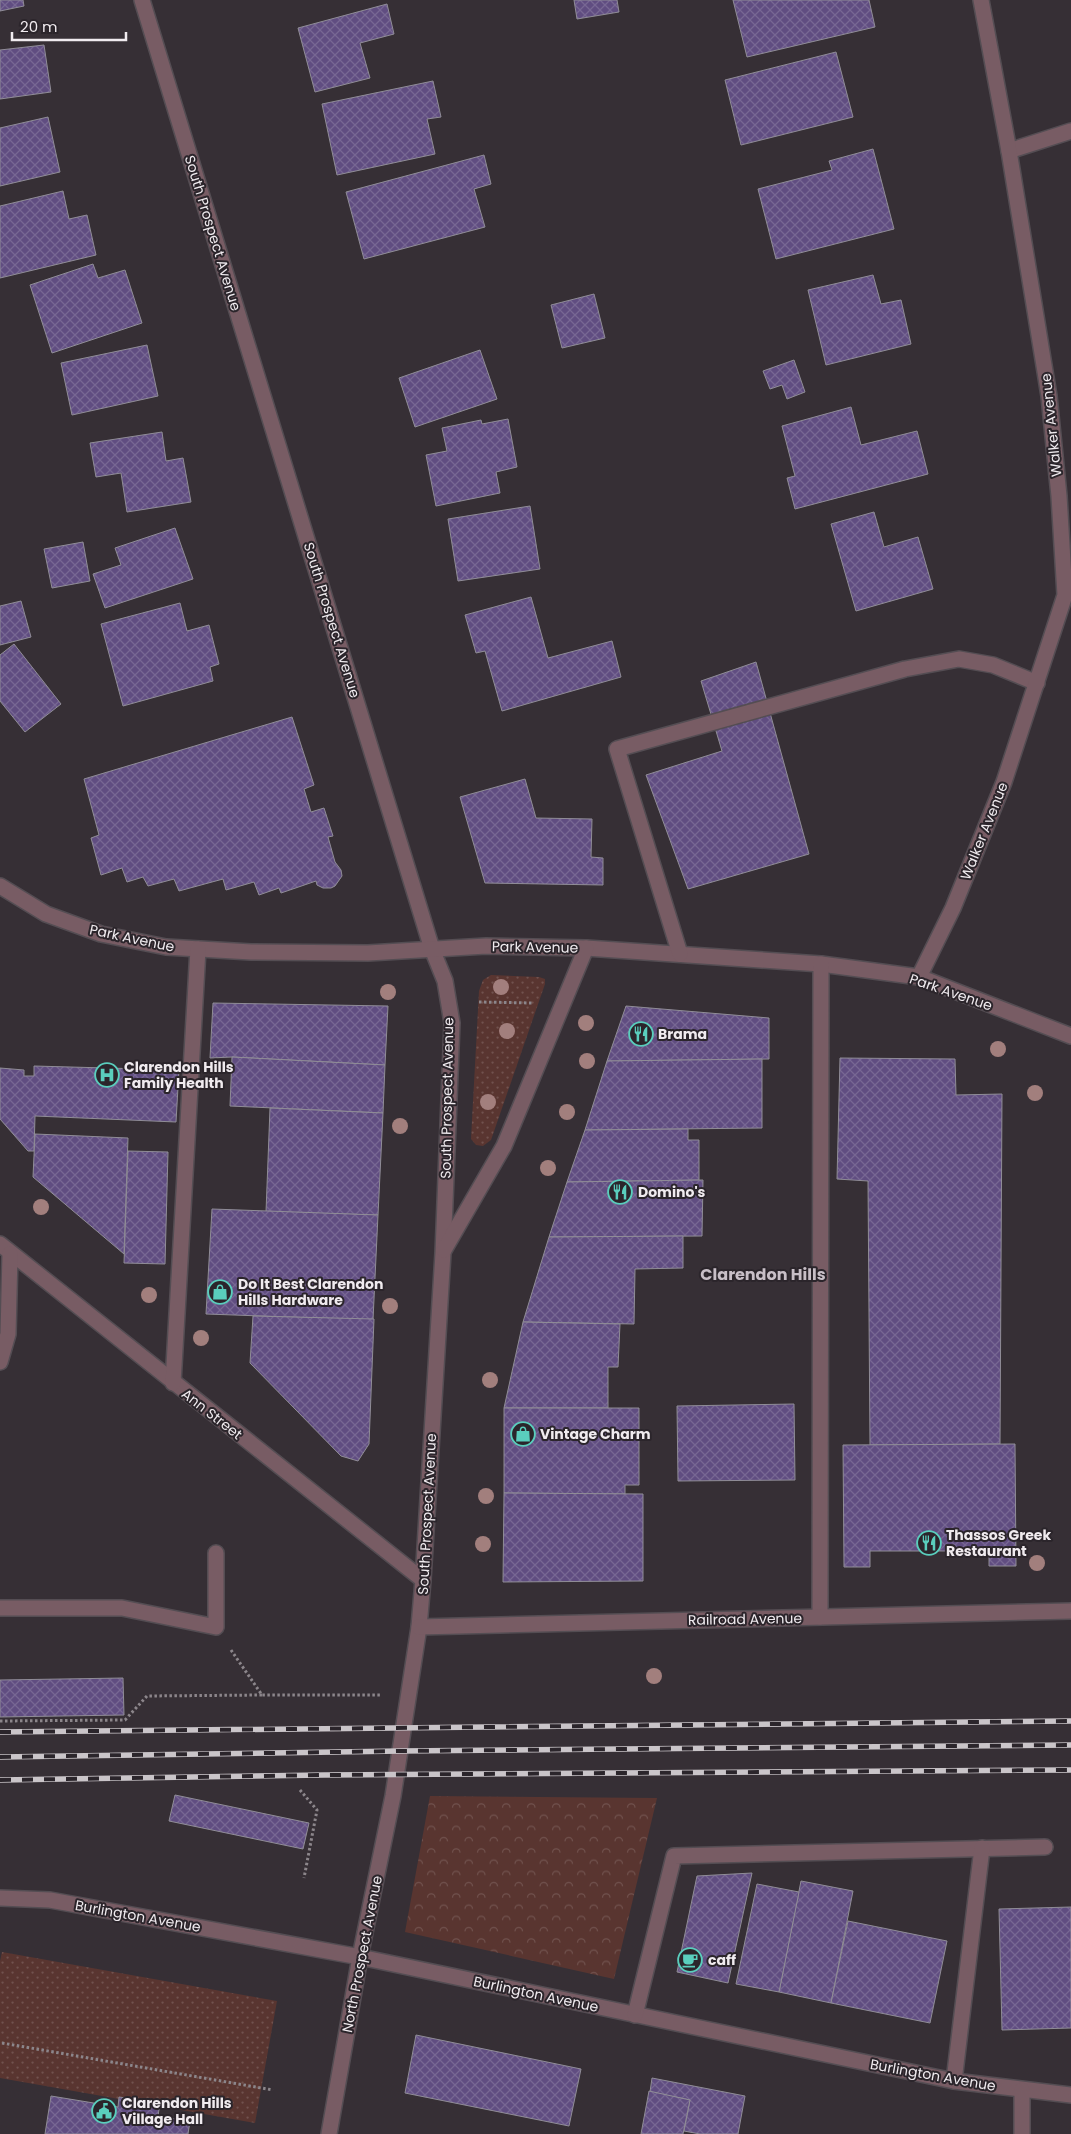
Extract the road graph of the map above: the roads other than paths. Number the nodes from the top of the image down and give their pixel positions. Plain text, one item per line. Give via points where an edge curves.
1 (142, 0) edge
2 (980, 0) edge
3 (1071, 131) edge
4 (1009, 151) junction
5 (1068, 594) edge
6 (1037, 683) junction
7 (0, 886) edge
8 (586, 948) junction
9 (198, 949) junction
10 (432, 949) junction
11 (680, 954) junction
12 (821, 964) junction
13 (919, 977) junction
14 (1071, 1036) edge
15 (443, 1251) junction
16 (3, 1252) edge
17 (0, 1362) edge
18 (173, 1383) junction
19 (216, 1553) dead end
20 (423, 1580) junction
21 (0, 1608) edge
22 (1071, 1611) edge
23 (820, 1617) junction
24 (419, 1626) junction
25 (397, 1775) joint
26 (1045, 1847) dead end
27 (982, 1848) junction
28 (0, 1898) edge
29 (360, 1957) junction
30 (635, 2015) junction
31 (954, 2081) junction
32 (1022, 2090) junction
33 (1071, 2095) edge
34 (329, 2134) edge
35 (1022, 2134) edge

1 - 10 street, South Prospect Avenue
2 - 4 street, Walker Avenue
3 - 4 street
4 - 5 street, Walker Avenue via 1049,396
5 - 6 street, Walker Avenue
6 - 11 street via 993,665 959,659 905,669 616,749
6 - 13 street, Walker Avenue via 1004,782 953,908
7 - 9 street, Park Avenue via 46,914 102,934 166,947
8 - 10 street, Park Avenue via 486,946
8 - 11 street, Park Avenue
8 - 15 street, South Prospect Avenue via 504,1146
9 - 10 street, Park Avenue via 368,953
9 - 18 street
10 - 15 street, South Prospect Avenue via 445,981 452,1023
11 - 12 street, Park Avenue
12 - 13 street, Park Avenue
12 - 23 street
13 - 14 street, Park Avenue
15 - 20 street, South Prospect Avenue
16 - 17 street via 8,1334
16 - 18 street, Ann Street
18 - 20 street, Ann Street
19 - 21 street via 216,1627 122,1608
20 - 24 street, South Prospect Avenue
22 - 23 street, Railroad Avenue
23 - 24 street, Railroad Avenue
24 - 25 street, South Prospect Avenue
25 - 29 street, North Prospect Avenue
26 - 27 street
27 - 30 street via 674,1856
27 - 31 street
28 - 29 street, Burlington Avenue via 50,1900
29 - 30 street, Burlington Avenue
29 - 34 street, North Prospect Avenue
30 - 31 street, Burlington Avenue
31 - 32 street, Burlington Avenue
32 - 33 street, Burlington Avenue
32 - 35 street

